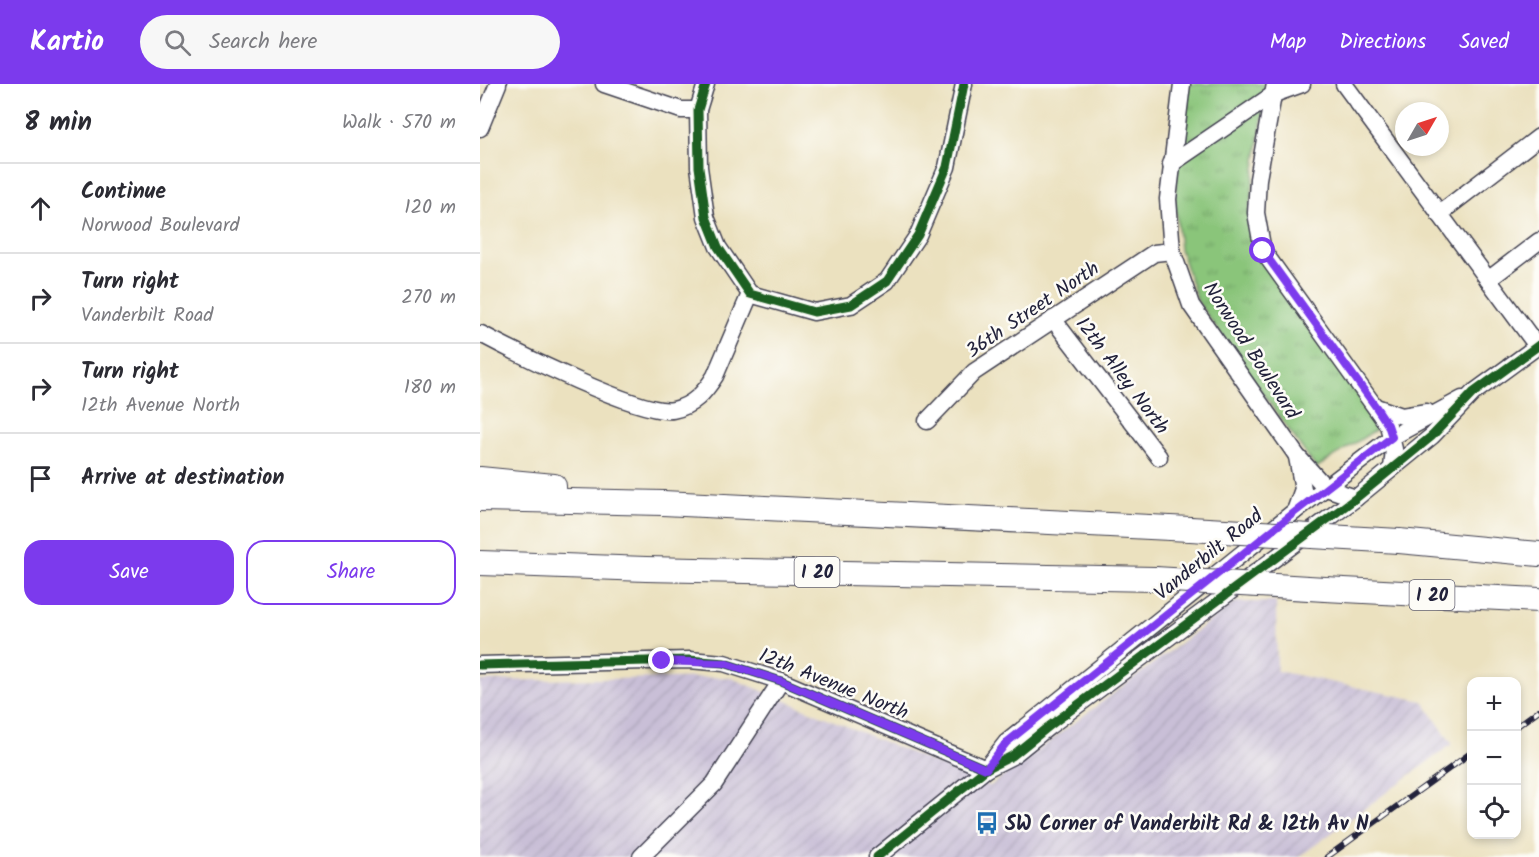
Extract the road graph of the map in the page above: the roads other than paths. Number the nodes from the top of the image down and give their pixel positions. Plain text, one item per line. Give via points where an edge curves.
1 (498, 84) edge
2 (604, 84) edge
3 (706, 84) edge
4 (964, 84) edge
5 (1182, 84) edge
6 (1302, 84) edge
7 (1344, 84) edge
8 (1274, 89) edge
9 (698, 110) junction
10 (480, 128) edge
11 (1539, 137) edge
12 (1171, 164) junction
13 (1439, 214) junction
14 (1539, 241) edge
15 (1172, 250) junction
16 (1488, 280) junction
17 (750, 294) junction
18 (1053, 319) junction
19 (480, 334) edge
20 (1538, 345) edge
21 (1473, 393) junction
22 (1376, 407) junction
23 (1440, 409) junction
24 (927, 421) dead end
25 (1392, 437) junction
26 (1297, 456) junction
27 (1159, 457) dead end
28 (1392, 468) junction
29 (480, 479) edge
30 (1326, 488) junction
31 (1356, 498) junction
32 (480, 499) edge
33 (663, 503) junction
34 (1295, 512) junction
35 (1539, 554) edge
36 (480, 563) edge
37 (646, 569) junction
38 (480, 575) edge
39 (1539, 600) edge
40 (480, 665) edge
41 (781, 681) junction
42 (986, 769) junction
43 (641, 857) edge
44 (878, 857) edge

1 - 10 street
2 - 9 street via 681,110
3 - 9 street
4 - 17 street via 947,167 918,235 887,282 851,305 814,312
5 - 12 street, Norwood Boulevard
6 - 8 street
7 - 13 street
8 - 12 street
8 - 22 street via 1258,178 1256,213 1263,251
9 - 17 street via 699,167 706,217 718,246
11 - 13 street
12 - 15 street, Norwood Boulevard via 1168,199
13 - 16 street
14 - 16 street
15 - 18 street, 36th Street North via 1154,253
15 - 26 street, Norwood Boulevard via 1191,305
16 - 20 street
17 - 19 street via 707,389 697,400 672,410 649,407 591,386
18 - 24 street, 36th Street North via 974,372
18 - 27 street, 12th Alley North
20 - 21 street, Vanderbilt Road
21 - 23 street, Vanderbilt Road
21 - 28 street, Vanderbilt Road via 1432,436
22 - 23 street via 1402,416
22 - 25 street
23 - 25 street, Vanderbilt Road
25 - 28 street
25 - 30 street, Vanderbilt Road
26 - 30 street, Norwood Boulevard
26 - 34 street via 1302,489
28 - 31 street, Vanderbilt Road
29 - 33 highway via 566,487
30 - 31 street, Norwood Boulevard
30 - 34 street, Vanderbilt Road
31 - 42 street, Vanderbilt Road via 1012,756
32 - 33 highway
33 - 35 highway, bridge via 1190,529
34 - 42 street, Vanderbilt Road via 1006,743
36 - 37 highway, I 20
37 - 38 highway
37 - 39 highway, I 20, bridge via 1155,579
40 - 41 street, 12th Avenue North via 689,660 724,663
41 - 42 street, 12th Avenue North
41 - 43 street via 714,784
42 - 44 street, Vanderbilt Road

